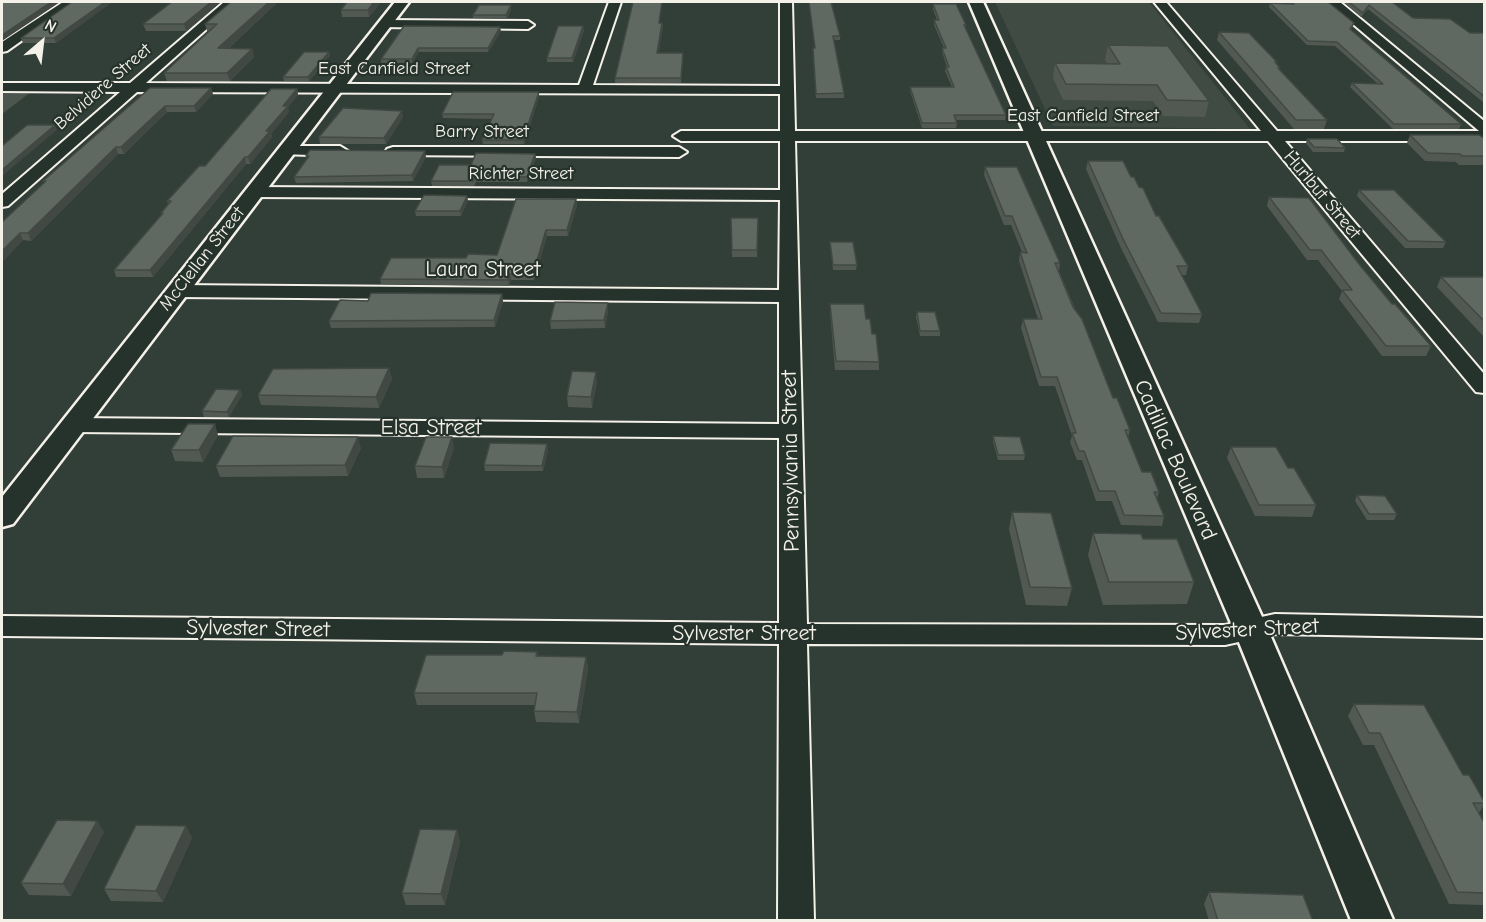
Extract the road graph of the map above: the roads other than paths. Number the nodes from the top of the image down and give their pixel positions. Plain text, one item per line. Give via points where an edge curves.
1 (70, 2) edge
2 (231, 2) edge
3 (402, 2) edge
4 (615, 2) edge
5 (786, 2) edge
6 (976, 2) edge
7 (1160, 2) edge
8 (1333, 2) edge
9 (384, 24) junction
10 (528, 25) dead end
11 (2, 48) edge
12 (2, 87) edge
13 (132, 87) junction
14 (335, 88) junction
15 (585, 89) junction
16 (787, 90) junction
17 (1485, 128) edge
18 (1033, 135) junction
19 (1273, 136) junction
20 (1485, 136) edge
21 (787, 137) junction
22 (680, 144) joint
23 (286, 151) junction
24 (354, 152) edge
25 (376, 152) edge
26 (254, 192) junction
27 (787, 195) junction
28 (2, 202) edge
29 (177, 291) junction
30 (789, 296) junction
31 (1485, 387) edge
32 (72, 425) junction
33 (790, 431) junction
34 (2, 517) edge
35 (2, 626) edge
36 (1485, 628) edge
37 (1251, 630) junction
38 (792, 634) junction
39 (796, 921) edge
40 (1372, 921) edge

1 - 11 street
2 - 13 street, Belvidere Street
3 - 9 street, McClellan Street
4 - 15 street
5 - 16 street, Pennsylvania Street
6 - 18 street, Cadillac Boulevard
7 - 19 street, Hurlbut Street
8 - 17 street
9 - 10 street
9 - 14 street, McClellan Street
12 - 13 street, East Canfield Street
13 - 14 street, East Canfield Street
13 - 28 street, Belvidere Street
14 - 15 street, East Canfield Street
14 - 23 street, McClellan Street
15 - 16 street, East Canfield Street
16 - 21 street, Pennsylvania Street
18 - 19 street, East Canfield Street
18 - 21 street, East Canfield Street
18 - 37 street, Cadillac Boulevard
19 - 20 street, East Canfield Street
19 - 31 street, Hurlbut Street
21 - 22 street, East Canfield Street
21 - 27 street, Pennsylvania Street
22 - 25 street, Barry Street
23 - 24 street
23 - 26 street, McClellan Street
26 - 27 street, Richter Street
26 - 29 street, McClellan Street
27 - 30 street, Pennsylvania Street
29 - 30 street, Laura Street
29 - 32 street, McClellan Street
30 - 33 street, Pennsylvania Street
32 - 33 street, Elsa Street
32 - 34 street, McClellan Street
33 - 38 street, Pennsylvania Street
35 - 38 street, Sylvester Street
36 - 37 street, Sylvester Street via 1275,624
37 - 38 street, Sylvester Street via 1225,635
37 - 40 street, Cadillac Boulevard
38 - 39 street, Pennsylvania Street

